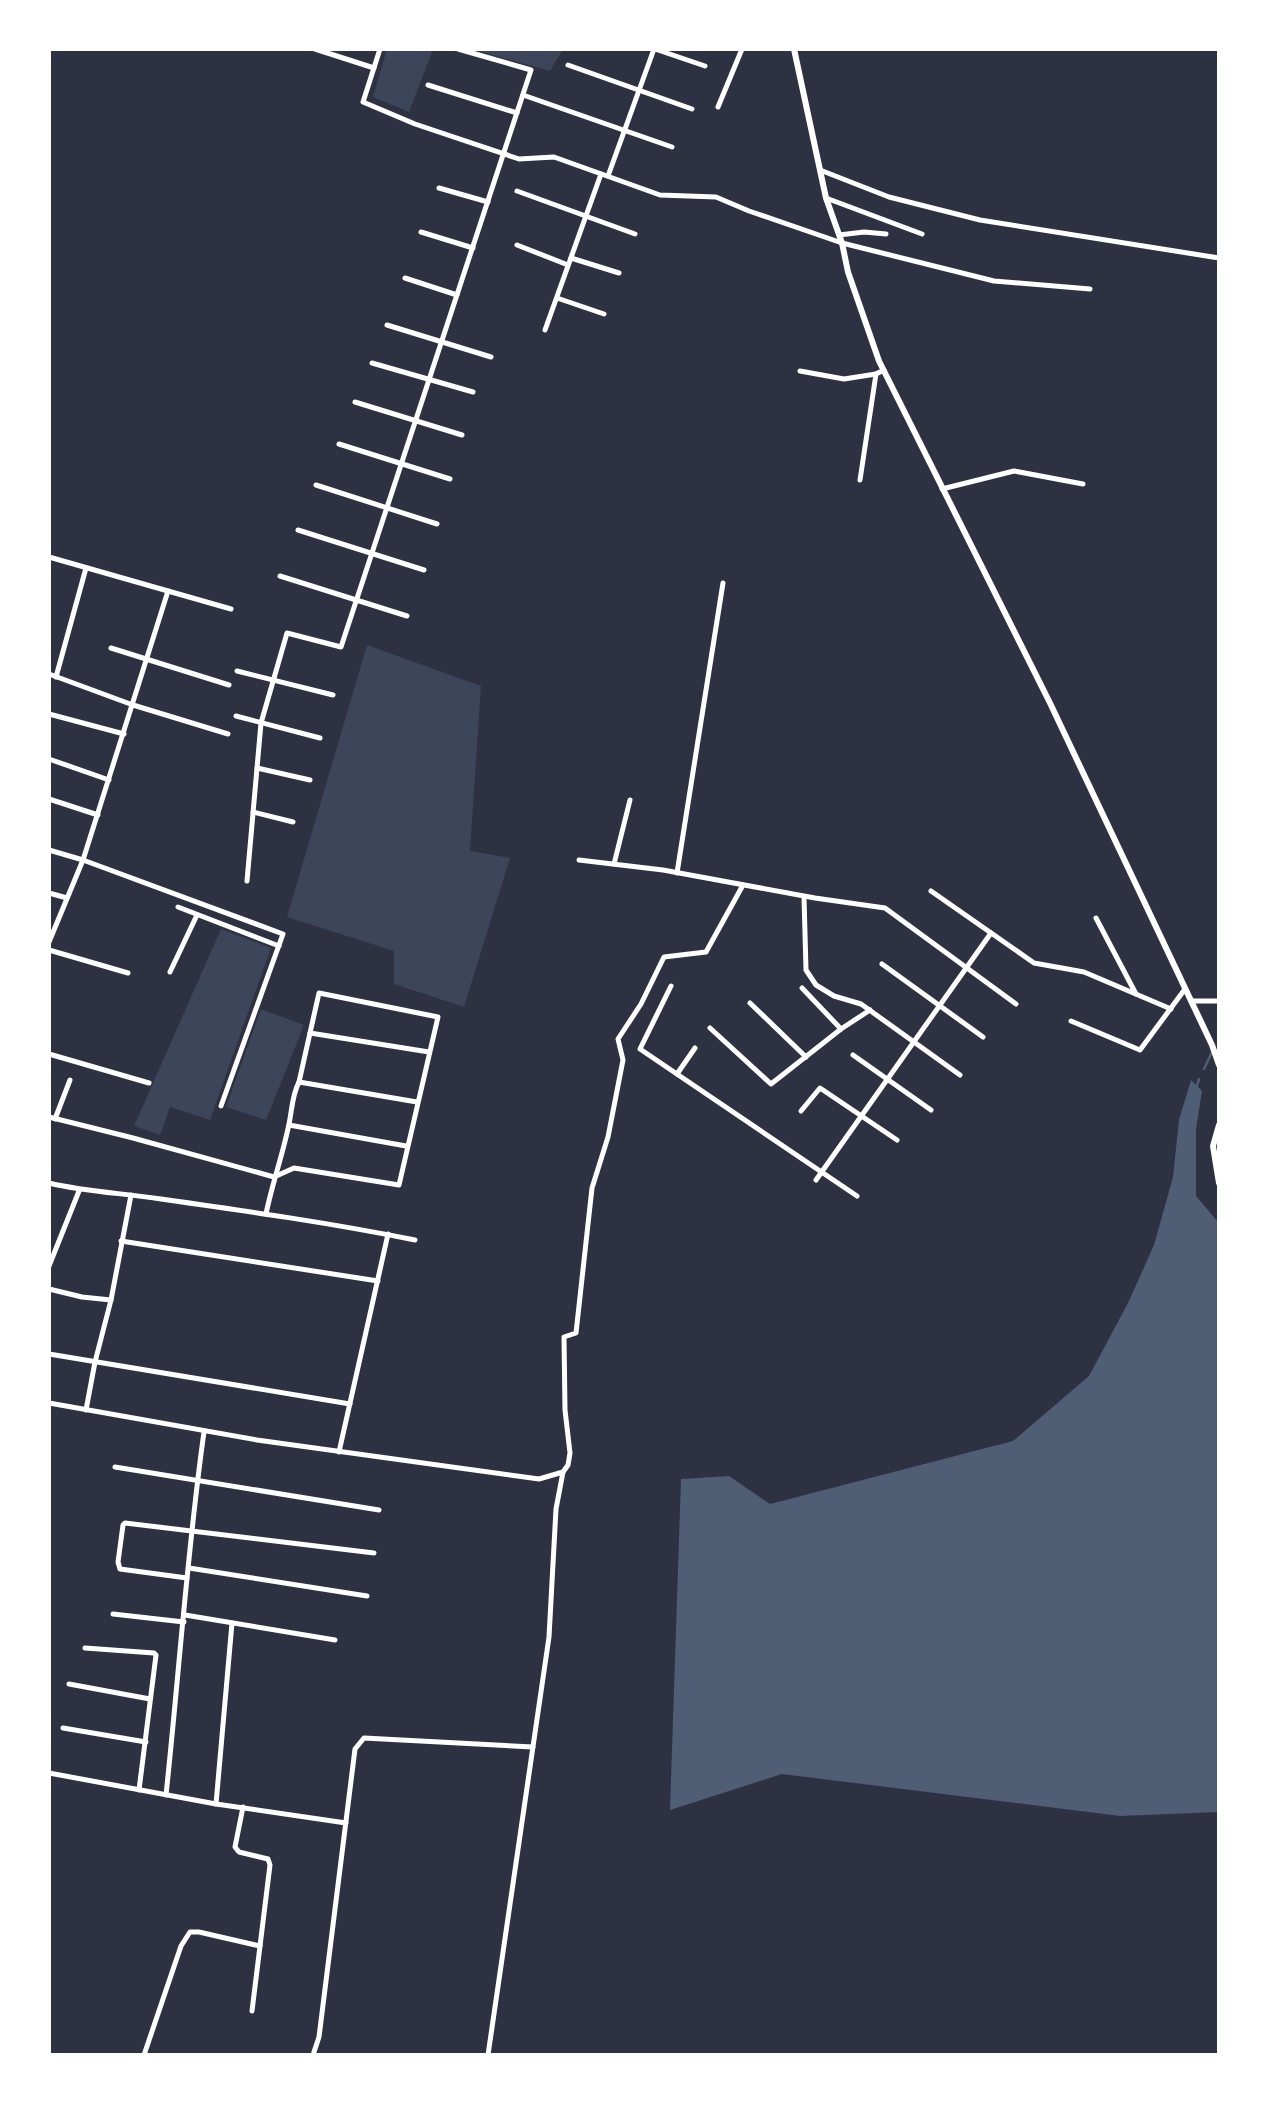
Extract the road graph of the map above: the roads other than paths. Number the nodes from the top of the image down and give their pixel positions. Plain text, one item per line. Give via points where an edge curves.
1 (315, 49) edge
2 (380, 49) edge
3 (458, 49) edge
4 (654, 49) edge
5 (742, 49) edge
6 (794, 49) edge
7 (568, 65) dead end
8 (705, 66) dead end
9 (374, 68) junction
10 (428, 85) dead end
11 (639, 90) junction
12 (523, 95) junction
13 (718, 107) dead end
14 (692, 109) dead end
15 (517, 113) junction
16 (625, 130) junction
17 (672, 147) dead end
18 (504, 154) junction
19 (820, 170) junction
20 (601, 174) junction
21 (608, 176) junction
22 (439, 188) dead end
23 (517, 191) dead end
24 (826, 198) junction
25 (488, 202) junction
26 (586, 216) junction
27 (421, 232) dead end
28 (635, 234) dead end
29 (886, 234) dead end
30 (922, 234) dead end
31 (839, 235) junction
32 (842, 243) junction
33 (517, 245) dead end
34 (473, 248) junction
35 (571, 258) junction
36 (1219, 258) edge
37 (568, 265) junction
38 (619, 273) dead end
39 (405, 278) dead end
40 (1090, 289) dead end
41 (457, 295) junction
42 (557, 298) junction
43 (604, 314) dead end
44 (387, 325) dead end
45 (545, 330) dead end
46 (442, 342) junction
47 (491, 357) dead end
48 (372, 363) dead end
49 (884, 370) junction
50 (800, 371) dead end
51 (876, 374) junction
52 (429, 379) junction
53 (473, 392) dead end
54 (355, 402) dead end
55 (416, 421) junction
56 (462, 435) dead end
57 (339, 444) dead end
58 (402, 464) junction
59 (450, 478) dead end
60 (860, 480) dead end
61 (1083, 484) dead end
62 (316, 485) dead end
63 (942, 489) junction
64 (387, 508) junction
65 (437, 524) dead end
66 (298, 530) dead end
67 (372, 554) junction
68 (49, 557) edge
69 (86, 568) junction
70 (424, 570) dead end
71 (280, 576) dead end
72 (723, 583) dead end
73 (168, 592) junction
74 (357, 600) junction
75 (231, 609) dead end
76 (407, 616) dead end
77 (111, 648) dead end
78 (148, 660) junction
79 (237, 671) dead end
80 (49, 674) edge
81 (57, 677) junction
82 (273, 680) junction
83 (229, 685) dead end
84 (333, 695) dead end
85 (134, 705) junction
86 (49, 714) edge
87 (236, 716) dead end
88 (261, 723) junction
89 (124, 734) junction
90 (228, 734) dead end
91 (320, 738) dead end
92 (49, 759) edge
93 (257, 768) junction
94 (109, 780) junction
95 (310, 780) dead end
96 (49, 799) edge
97 (630, 800) dead end
98 (253, 812) junction
99 (98, 815) junction
100 (293, 822) dead end
101 (49, 850) edge
102 (83, 860) junction
103 (579, 860) dead end
104 (614, 864) junction
105 (677, 873) junction
106 (247, 881) dead end
107 (743, 885) junction
108 (931, 891) dead end
109 (49, 893) edge
110 (804, 897) junction
111 (67, 898) junction
112 (178, 907) dead end
113 (197, 915) junction
114 (1096, 918) dead end
115 (991, 933) junction
116 (49, 941) edge
117 (279, 946) junction
118 (49, 950) edge
119 (882, 964) dead end
120 (966, 968) junction
121 (170, 972) dead end
122 (128, 973) dead end
123 (671, 986) dead end
124 (803, 988) dead end
125 (1185, 989) junction
126 (1136, 994) junction
127 (1191, 1001) junction
128 (1219, 1001) edge
129 (750, 1003) dead end
130 (1016, 1004) dead end
131 (940, 1006) junction
132 (1171, 1009) junction
133 (870, 1010) junction
134 (1071, 1021) dead end
135 (710, 1028) dead end
136 (841, 1029) junction
137 (310, 1033) junction
138 (983, 1037) dead end
139 (914, 1041) junction
140 (695, 1048) dead end
141 (429, 1052) junction
142 (49, 1054) edge
143 (853, 1055) dead end
144 (806, 1057) junction
145 (1219, 1065) edge
146 (677, 1074) junction
147 (960, 1075) dead end
148 (887, 1079) junction
149 (70, 1080) dead end
150 (299, 1082) junction
151 (149, 1083) dead end
152 (416, 1102) junction
153 (220, 1106) dead end
154 (931, 1110) dead end
155 (801, 1111) dead end
156 (861, 1116) junction
157 (52, 1118) edge
158 (289, 1125) junction
159 (1219, 1125) edge
160 (897, 1140) dead end
161 (407, 1146) junction
162 (1216, 1146) edge
163 (822, 1172) junction
164 (274, 1177) junction
165 (816, 1180) dead end
166 (49, 1183) edge
167 (1219, 1183) edge
168 (79, 1191) junction
169 (131, 1195) junction
170 (857, 1196) dead end
171 (266, 1214) junction
172 (388, 1234) junction
173 (49, 1239) edge
174 (415, 1240) dead end
175 (121, 1241) junction
176 (57, 1242) junction
177 (49, 1266) edge
178 (378, 1281) junction
179 (49, 1289) edge
180 (111, 1300) junction
181 (49, 1354) edge
182 (95, 1362) junction
183 (49, 1403) edge
184 (350, 1404) junction
185 (86, 1410) junction
186 (204, 1432) junction
187 (339, 1452) junction
188 (114, 1467) dead end
189 (563, 1472) junction
190 (197, 1480) junction
191 (379, 1510) dead end
192 (191, 1531) junction
193 (374, 1553) dead end
194 (188, 1568) junction
195 (187, 1578) junction
196 (367, 1597) dead end
197 (113, 1614) dead end
198 (185, 1615) junction
199 (184, 1622) junction
200 (232, 1623) junction
201 (335, 1640) dead end
202 (85, 1648) dead end
203 (69, 1684) dead end
204 (150, 1699) junction
205 (63, 1728) dead end
206 (146, 1742) junction
207 (533, 1747) junction
208 (49, 1773) edge
209 (139, 1790) junction
210 (166, 1794) junction
211 (216, 1804) junction
212 (243, 1807) junction
213 (346, 1823) junction
214 (260, 1946) junction
215 (252, 2011) dead end
216 (144, 2055) edge
217 (313, 2055) edge
218 (488, 2055) edge

1 - 9 street
2 - 9 street
3 - 12 street via 531,71
4 - 8 street
4 - 11 street
5 - 13 street
6 - 19 street
7 - 11 street
9 - 18 street via 363,102
10 - 15 street
11 - 14 street
11 - 16 street
12 - 15 street
12 - 16 street
15 - 18 street
16 - 17 street
16 - 21 street
18 - 20 street via 519,159 554,157
18 - 25 street
19 - 24 street
19 - 36 street via 888,197 980,220
20 - 21 street
20 - 26 street
21 - 32 street via 660,195 716,197
22 - 25 street
23 - 26 street
24 - 30 street
24 - 31 street
25 - 34 street
26 - 28 street
26 - 35 street
27 - 34 street
29 - 31 street
31 - 32 street
32 - 40 street via 994,281
32 - 49 street
33 - 37 street
34 - 41 street
35 - 37 street
35 - 38 street
37 - 42 street
39 - 41 street
41 - 46 street
42 - 43 street
42 - 45 street
44 - 46 street
46 - 47 street
46 - 52 street
48 - 52 street
49 - 51 street
49 - 63 street
50 - 51 street via 844,379
51 - 60 street
52 - 53 street
52 - 55 street
54 - 55 street
55 - 56 street
55 - 58 street
57 - 58 street
58 - 59 street
58 - 64 street
61 - 63 street via 1014,471
62 - 64 street
63 - 125 street via 1050,703
64 - 65 street
64 - 67 street
66 - 67 street
67 - 70 street
67 - 74 street
68 - 69 street
69 - 73 street
69 - 81 street
71 - 74 street
72 - 105 street
73 - 75 street
73 - 78 street
74 - 76 street
74 - 82 street via 341,647 287,633
77 - 78 street
78 - 83 street
78 - 85 street
79 - 82 street
80 - 81 street
81 - 85 street
82 - 84 street
82 - 88 street
85 - 89 street
85 - 90 street
86 - 89 street
87 - 88 street
88 - 91 street
88 - 93 street
89 - 94 street
92 - 94 street
93 - 95 street
93 - 98 street
94 - 99 street
96 - 99 street
97 - 104 street
98 - 100 street
98 - 106 street
99 - 102 street
101 - 102 street
102 - 111 street
102 - 117 street via 284,934
103 - 104 street
104 - 105 street
105 - 107 street
107 - 110 street
107 - 189 street via 706,952 664,957 618,1039 623,1060 608,1137 592,1188 576,1333 564,1337 570,1453
108 - 115 street
109 - 111 street
110 - 120 street via 885,908
110 - 133 street via 806,970 816,985
111 - 116 street
112 - 113 street
113 - 117 street
113 - 121 street
114 - 126 street
115 - 120 street
115 - 126 street via 1034,963 1084,972
117 - 153 street
118 - 122 street
119 - 131 street
120 - 130 street
120 - 131 street
123 - 146 street via 640,1049
124 - 136 street
125 - 127 street
125 - 132 street
126 - 132 street
127 - 128 street
127 - 145 street
129 - 144 street
131 - 138 street
131 - 139 street
132 - 134 street via 1140,1050
133 - 136 street
133 - 139 street
135 - 144 street via 771,1084
136 - 144 street
137 - 141 street
137 - 141 street via 318,993 438,1017
137 - 150 street
139 - 147 street
139 - 148 street
140 - 146 street
141 - 152 street
142 - 151 street
143 - 148 street
146 - 163 street
148 - 154 street
148 - 156 street
149 - 157 street
150 - 152 street
150 - 158 street
152 - 161 street
155 - 156 street via 820,1087
156 - 160 street
156 - 163 street
157 - 164 street
158 - 161 street
158 - 164 street
159 - 162 street
161 - 164 street via 399,1185 294,1168
162 - 167 street
163 - 165 street
163 - 170 street
164 - 171 street
166 - 168 street
168 - 169 street
168 - 176 street
169 - 171 street
169 - 175 street
171 - 172 street
172 - 174 street
172 - 178 street
173 - 176 street
175 - 178 street
175 - 180 street
176 - 177 street
178 - 184 street
179 - 180 street
180 - 182 street
181 - 182 street
182 - 184 street
182 - 185 street
183 - 185 street
184 - 187 street
185 - 186 street
186 - 187 street
186 - 190 street
187 - 189 street via 539,1479
188 - 190 street
189 - 207 street via 556,1509 547,1655
190 - 191 street
190 - 192 street
192 - 193 street
192 - 194 street
192 - 195 street via 125,1523 118,1562 120,1569
194 - 195 street
194 - 196 street
195 - 198 street
197 - 199 street
198 - 199 street
198 - 200 street
199 - 210 street
200 - 201 street
200 - 211 street
202 - 204 street via 154,1653
203 - 204 street
204 - 206 street
205 - 206 street
206 - 209 street
207 - 213 street via 364,1738 355,1749
207 - 218 street
208 - 209 street
209 - 210 street
210 - 211 street
211 - 212 street
212 - 213 street
212 - 214 street via 235,1847 268,1859 270,1865
213 - 217 street
214 - 215 street
214 - 216 street via 190,1932

